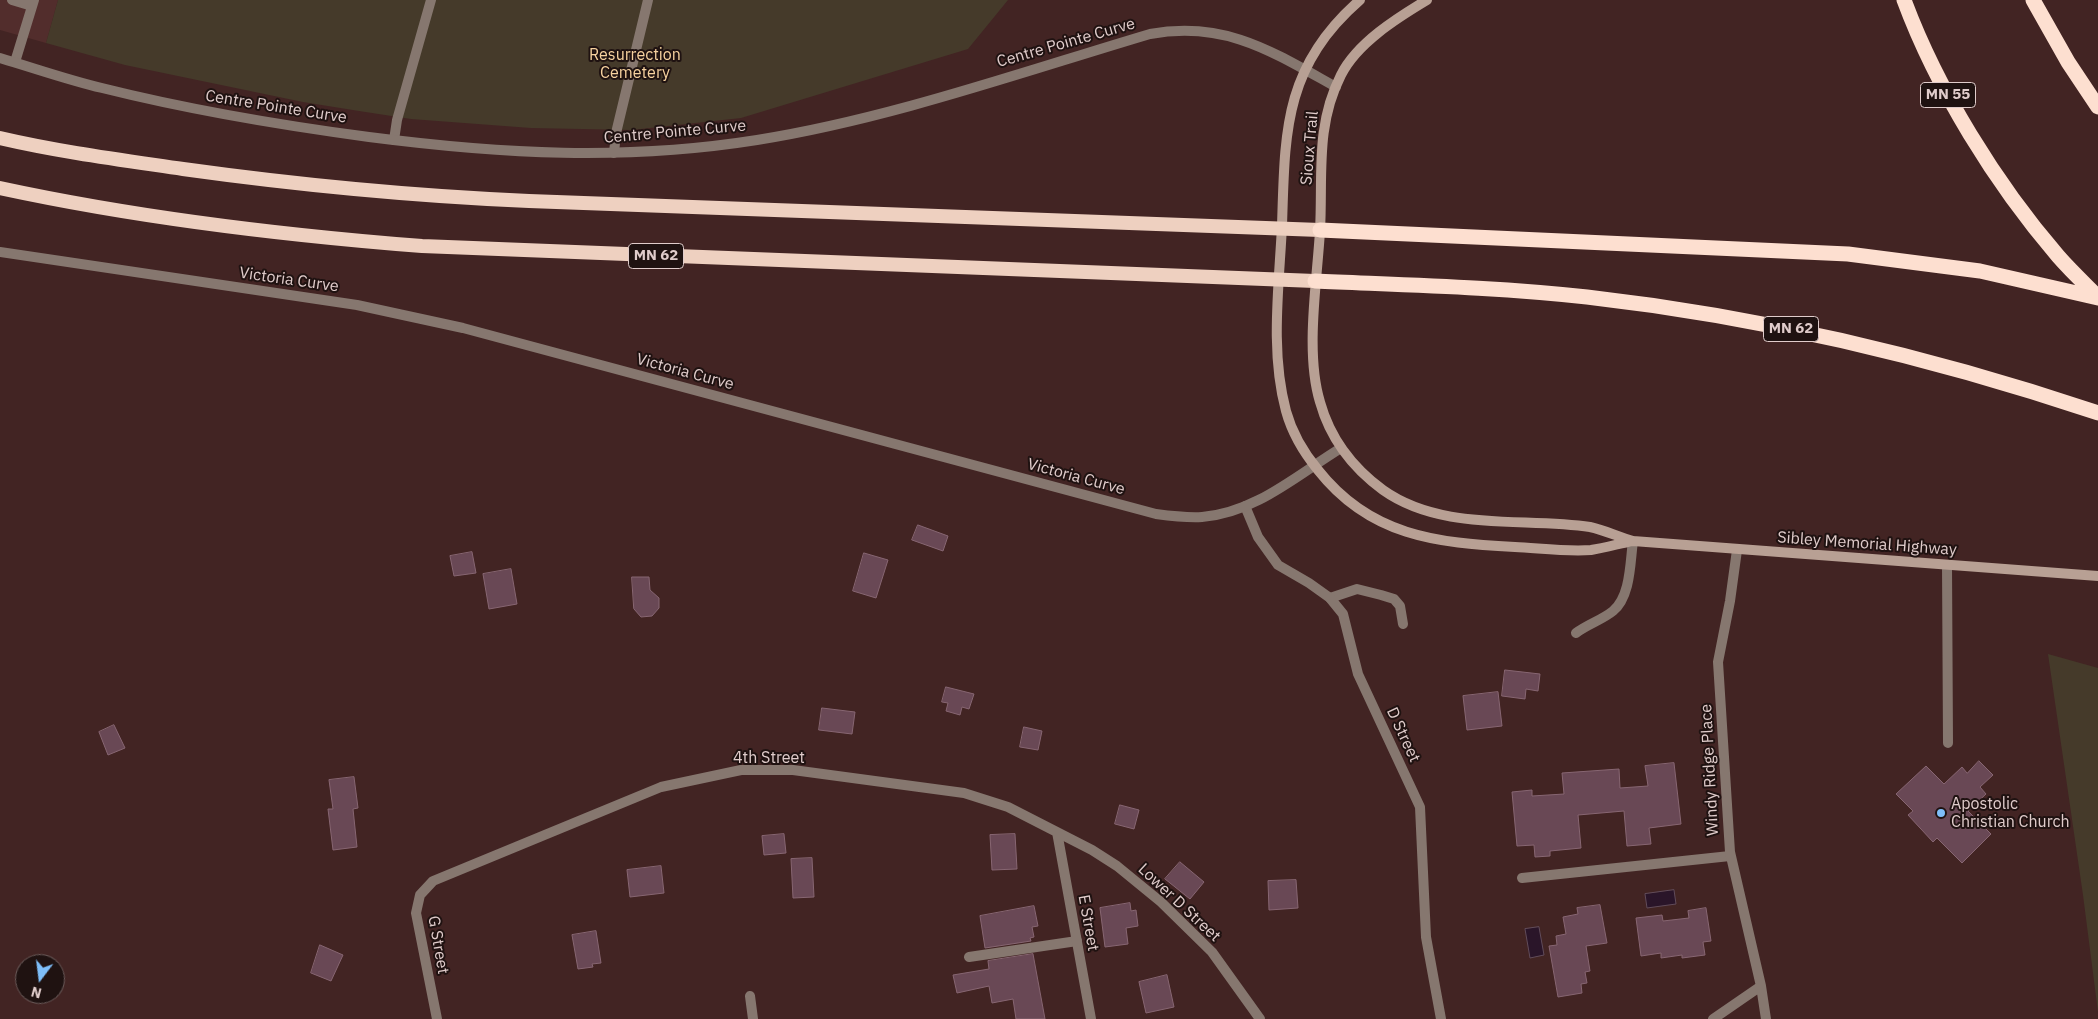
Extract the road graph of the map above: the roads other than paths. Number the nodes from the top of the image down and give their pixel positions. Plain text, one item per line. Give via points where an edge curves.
1 (12, 0) edge
2 (430, 0) edge
3 (648, 0) edge
4 (1360, 0) edge
5 (1427, 0) edge
6 (1904, 0) edge
7 (2033, 0) edge
8 (33, 3) edge
9 (0, 58) edge
10 (15, 62) junction
11 (1305, 70) junction
12 (1336, 86) junction
13 (2098, 108) edge
14 (0, 138) edge
15 (394, 140) junction
16 (614, 153) junction
17 (0, 188) edge
18 (1282, 229) junction
19 (1320, 230) junction
20 (0, 252) edge
21 (1278, 279) junction
22 (1315, 280) junction
23 (2098, 298) edge
24 (2098, 413) edge
25 (1341, 448) junction
26 (1314, 465) junction
27 (1245, 506) junction
28 (1633, 541) junction
29 (1738, 550) junction
30 (1946, 565) junction
31 (2098, 576) edge
32 (1330, 598) junction
33 (1403, 624) dead end
34 (1576, 633) dead end
35 (1948, 743) dead end
36 (1057, 832) junction
37 (1730, 856) junction
38 (1522, 878) dead end
39 (433, 881) joint
40 (1076, 941) junction
41 (969, 957) dead end
42 (1761, 986) junction
43 (750, 996) dead end
44 (436, 1019) edge
45 (753, 1019) edge
46 (1091, 1019) edge
47 (1260, 1019) edge
48 (1441, 1019) edge
49 (1713, 1019) edge
50 (1766, 1019) edge

1 - 8 street
2 - 15 street
3 - 16 street
4 - 11 main road, Sioux Trail via 1324,38
5 - 12 main road, Sioux Trail via 1367,43 1342,72
6 - 23 highway, MN 55 via 1950,99 2004,184 2059,257
7 - 13 highway
8 - 10 street
9 - 10 street, Centre Pointe Curve
10 - 15 street, Centre Pointe Curve via 176,106
11 - 12 street, Centre Pointe Curve
11 - 16 street, Centre Pointe Curve via 1232,36 1201,31 1165,31 822,128 717,145
11 - 18 main road, Sioux Trail via 1287,129
12 - 19 main road, Sioux Trail via 1324,124
14 - 18 highway via 126,161 274,182 422,196
15 - 16 street, Centre Pointe Curve via 497,151
17 - 21 highway, MN 62 via 64,202 211,224 422,246
18 - 19 highway
18 - 21 main road, Sioux Trail
19 - 22 main road, Sioux Trail
19 - 23 highway via 1848,254 1980,271
20 - 27 street, Victoria Curve via 357,305 463,328 1156,514 1202,517
21 - 22 highway, MN 62
21 - 26 main road, Sioux Trail via 1280,384 1293,431
22 - 24 highway, MN 62 via 1547,293 1745,320 1936,363
22 - 25 main road, Sioux Trail via 1316,388 1324,416
25 - 26 street, Victoria Curve
25 - 28 main road, Sioux Trail via 1370,480 1416,507 1458,517 1591,528
26 - 27 street, Victoria Curve via 1271,494
26 - 28 main road, Sioux Trail via 1330,486 1359,510 1396,529 1421,537 1464,545 1589,550
27 - 32 street, D Street via 1258,537 1278,565
28 - 29 main road, Sibley Memorial Highway
28 - 34 street via 1626,588 1620,602 1612,611
29 - 30 main road, Sibley Memorial Highway
29 - 37 street, Windy Ridge Place via 1718,662
30 - 31 main road, Sibley Memorial Highway
30 - 35 street
32 - 33 street via 1357,589 1394,599 1400,606
32 - 48 street, D Street via 1343,614 1358,674 1420,807 1426,937
36 - 39 street, 4th Street via 1008,807 964,793 793,770 741,770 661,787
36 - 40 street, E Street
36 - 47 street, Lower D Street via 1117,866 1161,902 1212,952
37 - 38 street
37 - 42 street, Windy Ridge Place
39 - 44 street, G Street via 420,895 416,913
40 - 41 street
40 - 46 street, E Street
42 - 49 street
42 - 50 street, Windy Ridge Place
43 - 45 street

